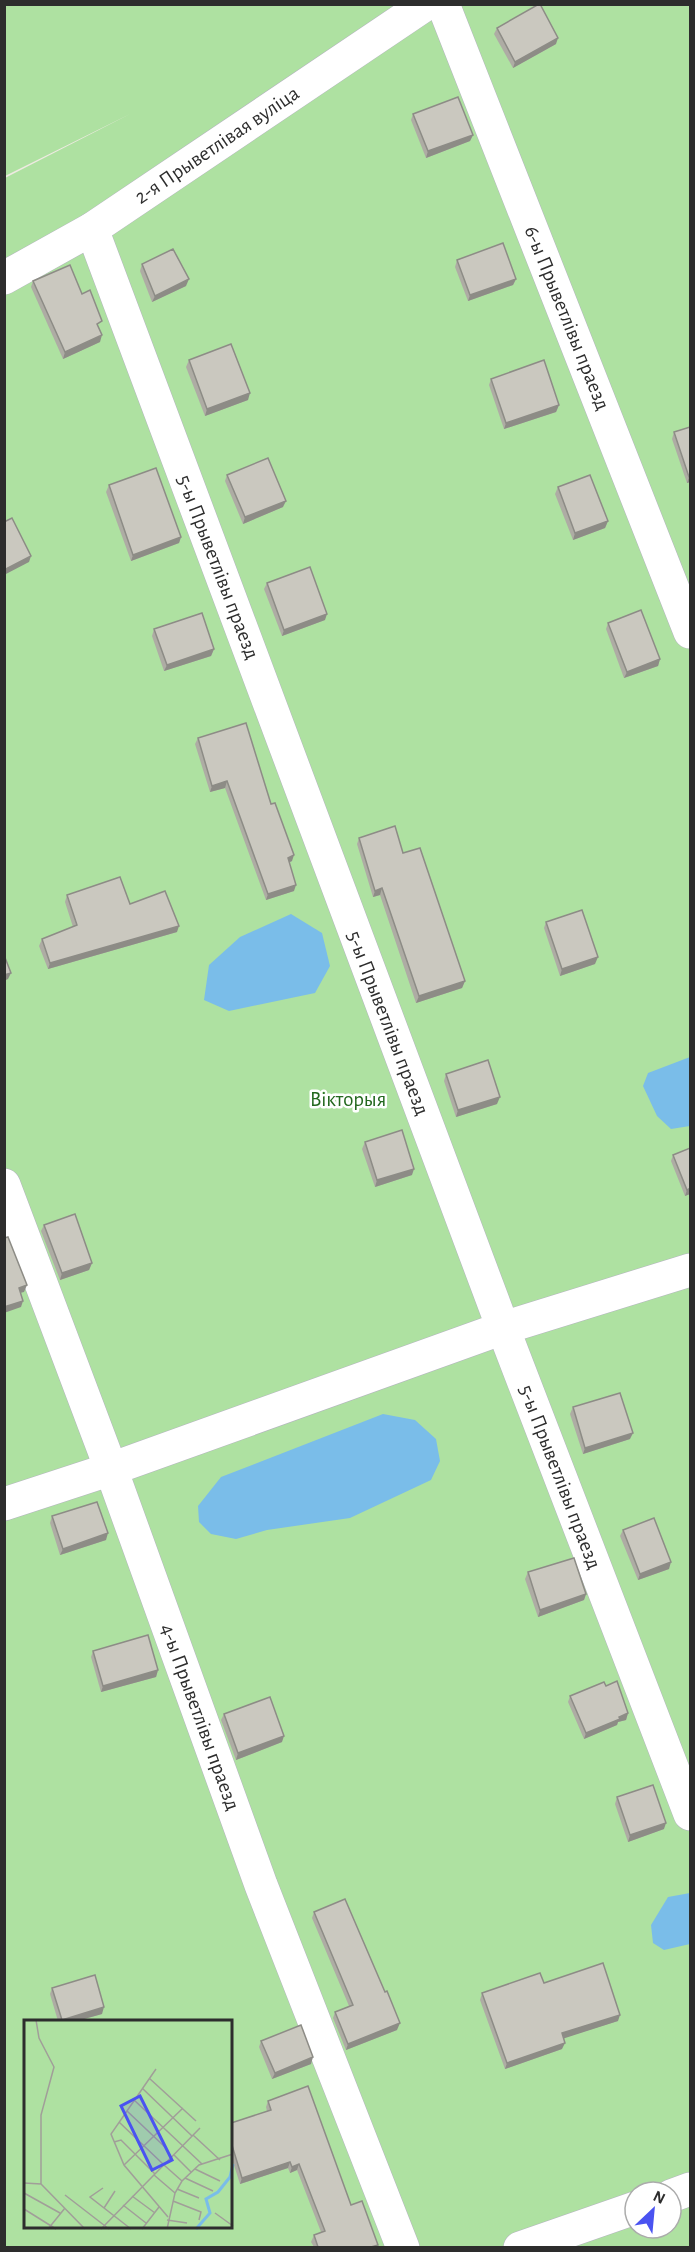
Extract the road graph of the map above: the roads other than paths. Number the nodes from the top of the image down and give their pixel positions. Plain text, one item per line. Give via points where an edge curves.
1 (426, 4) edge
2 (443, 4) edge
3 (92, 229) junction
4 (4, 278) edge
5 (690, 632) edge
6 (4, 1185) edge
7 (690, 1270) edge
8 (503, 1328) junction
9 (111, 1469) junction
10 (4, 1504) edge
11 (690, 1814) edge
12 (623, 2212) edge
13 (403, 2247) edge
14 (520, 2247) edge

1 - 3 lane, 2-я Прыветлівая вуліца
2 - 5 lane, 6-ы Прыветлівы праезд
3 - 4 lane, 2-я Прыветлівая вуліца
3 - 8 lane, 5-ы Прыветлівы праезд
6 - 9 lane, 4-ы Прыветлівы праезд
7 - 8 lane
8 - 9 lane
8 - 11 lane, 5-ы Прыветлівы праезд
9 - 10 lane
9 - 13 lane, 4-ы Прыветлівы праезд via 261,1885
12 - 14 lane

